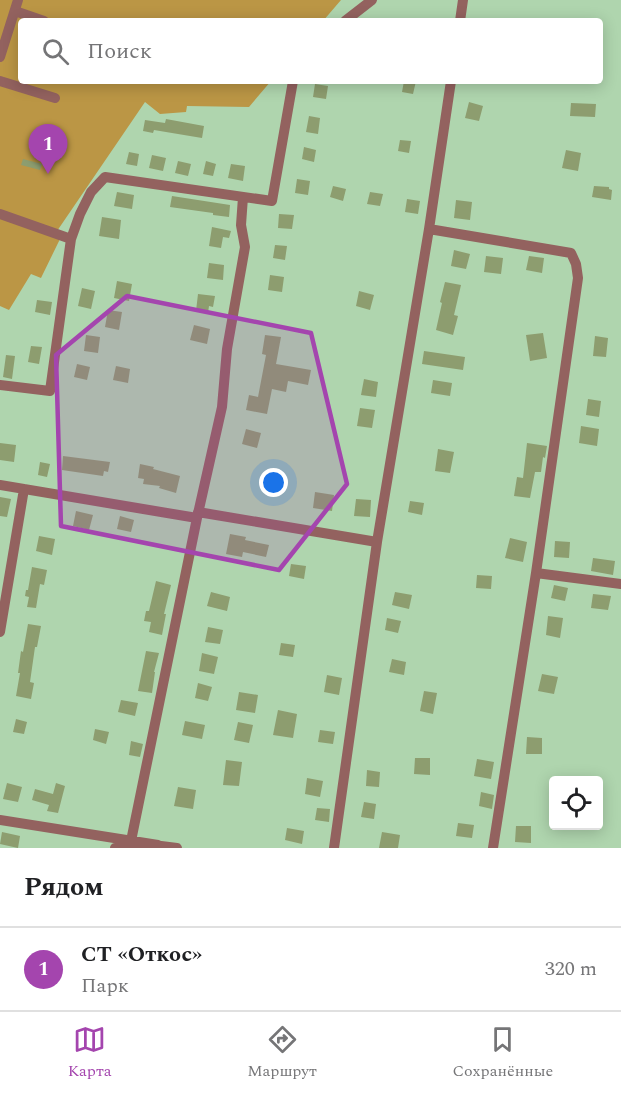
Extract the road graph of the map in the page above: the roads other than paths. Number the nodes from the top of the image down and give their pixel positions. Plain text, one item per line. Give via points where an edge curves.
1 (372, 0) edge
2 (463, 0) edge
3 (16, 5) edge
4 (39, 18) edge
5 (349, 18) edge
6 (460, 18) edge
7 (0, 57) edge
8 (0, 81) edge
9 (292, 84) edge
10 (451, 84) edge
11 (55, 98) dead end
12 (243, 197) junction
13 (0, 214) edge
14 (429, 229) junction
15 (71, 239) junction
16 (0, 385) edge
17 (0, 485) edge
18 (24, 489) junction
19 (198, 515) junction
20 (376, 542) junction
21 (536, 573) junction
22 (621, 584) edge
23 (0, 632) edge
24 (0, 820) edge
25 (131, 841) junction
26 (158, 845) junction
27 (115, 848) edge
28 (177, 848) edge
29 (334, 848) edge
30 (493, 848) edge

1 - 5 street
2 - 6 street
3 - 4 street
3 - 7 street
8 - 11 street
9 - 12 street via 272,201
10 - 14 street
12 - 15 street via 105,177 91,192
12 - 19 street via 241,225 245,247 227,349 222,407
13 - 15 street
14 - 20 street
14 - 21 street via 571,253 576,264 578,278
15 - 16 street via 50,392
17 - 18 street
18 - 19 street
18 - 23 street
19 - 20 street
19 - 25 street
20 - 29 street
21 - 22 street
21 - 30 street
24 - 25 street
25 - 26 street
26 - 27 street
26 - 28 street

